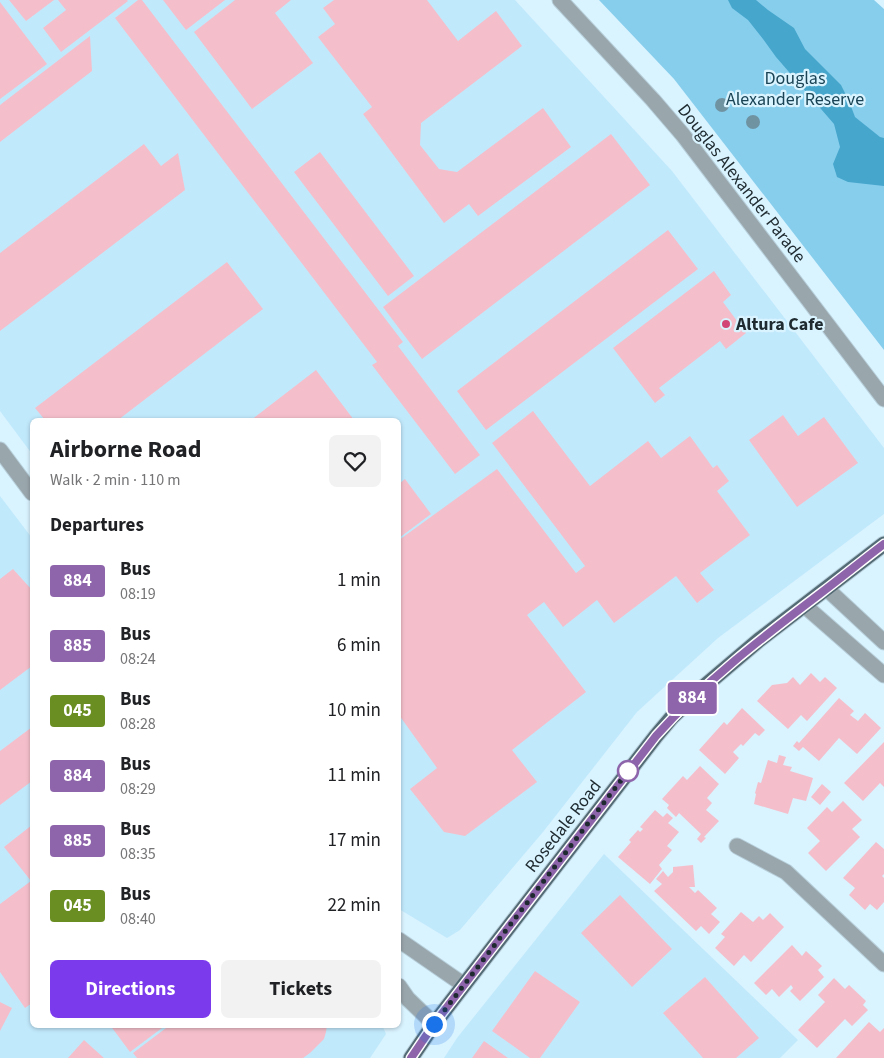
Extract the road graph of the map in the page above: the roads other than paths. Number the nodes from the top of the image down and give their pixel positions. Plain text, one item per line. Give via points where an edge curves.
1 (560, 0) edge
2 (884, 399) edge
3 (0, 450) edge
4 (30, 490) edge
5 (884, 544) edge
6 (827, 588) junction
7 (805, 606) junction
8 (884, 642) edge
9 (884, 675) edge
10 (737, 846) dead end
11 (401, 941) edge
12 (884, 964) edge
13 (464, 985) junction
14 (401, 989) edge
15 (434, 1024) junction
16 (411, 1058) edge

1 - 2 street, Douglas Alexander Parade via 684,136
3 - 4 street
5 - 6 main road, Rosedale Road
6 - 7 main road, Rosedale Road
6 - 8 street
7 - 9 street
7 - 13 main road, Rosedale Road via 759,640 672,717
10 - 12 street via 786,872
11 - 13 street
13 - 15 main road, Rosedale Road
14 - 15 street
15 - 16 main road, Rosedale Road

